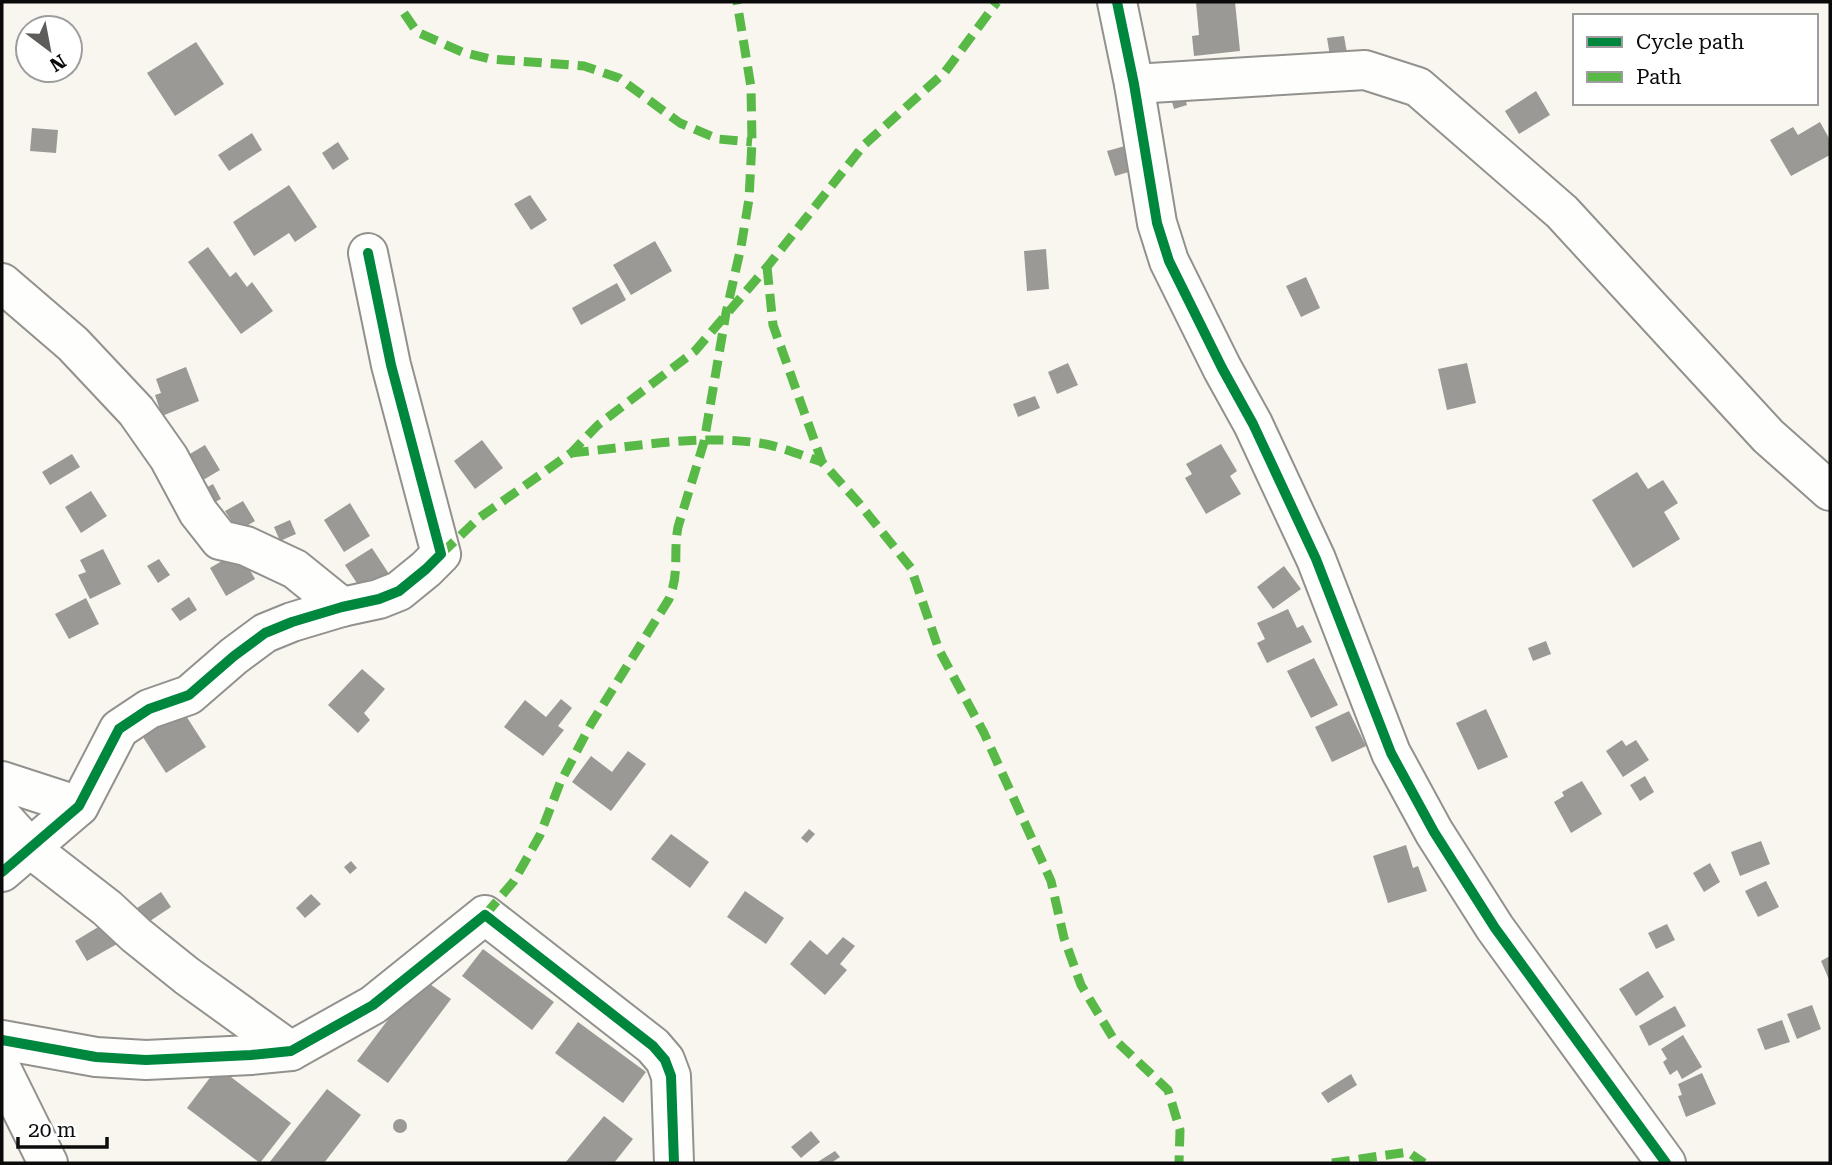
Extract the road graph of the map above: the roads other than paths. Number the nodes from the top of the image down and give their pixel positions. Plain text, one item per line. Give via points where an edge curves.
1 (1117, 2) edge
2 (1134, 84) junction
3 (368, 253) dead end
4 (2, 283) edge
5 (1830, 491) edge
6 (342, 607) junction
7 (2, 780) edge
8 (79, 806) junction
9 (2, 817) edge
10 (31, 849) junction
11 (2, 872) edge
12 (2, 1040) edge
13 (291, 1051) junction
14 (2, 1070) edge
15 (48, 1163) edge
16 (674, 1163) edge
17 (1666, 1163) edge

1 - 2 street
2 - 5 street via 1365,70 1418,87 1562,212 1768,436
2 - 17 street via 1157,223 1169,261 1316,559 1391,753 1495,928
3 - 6 street via 391,365 441,554 399,591
4 - 6 street via 73,344 136,411 220,540 247,546 295,569
6 - 8 street via 265,633 189,695 149,709 119,729
7 - 8 street
8 - 10 street
9 - 10 street
10 - 11 street
10 - 13 street via 187,976
12 - 13 street via 96,1057 146,1060
13 - 16 street via 373,1005 485,915 665,1060 671,1076
14 - 15 street

